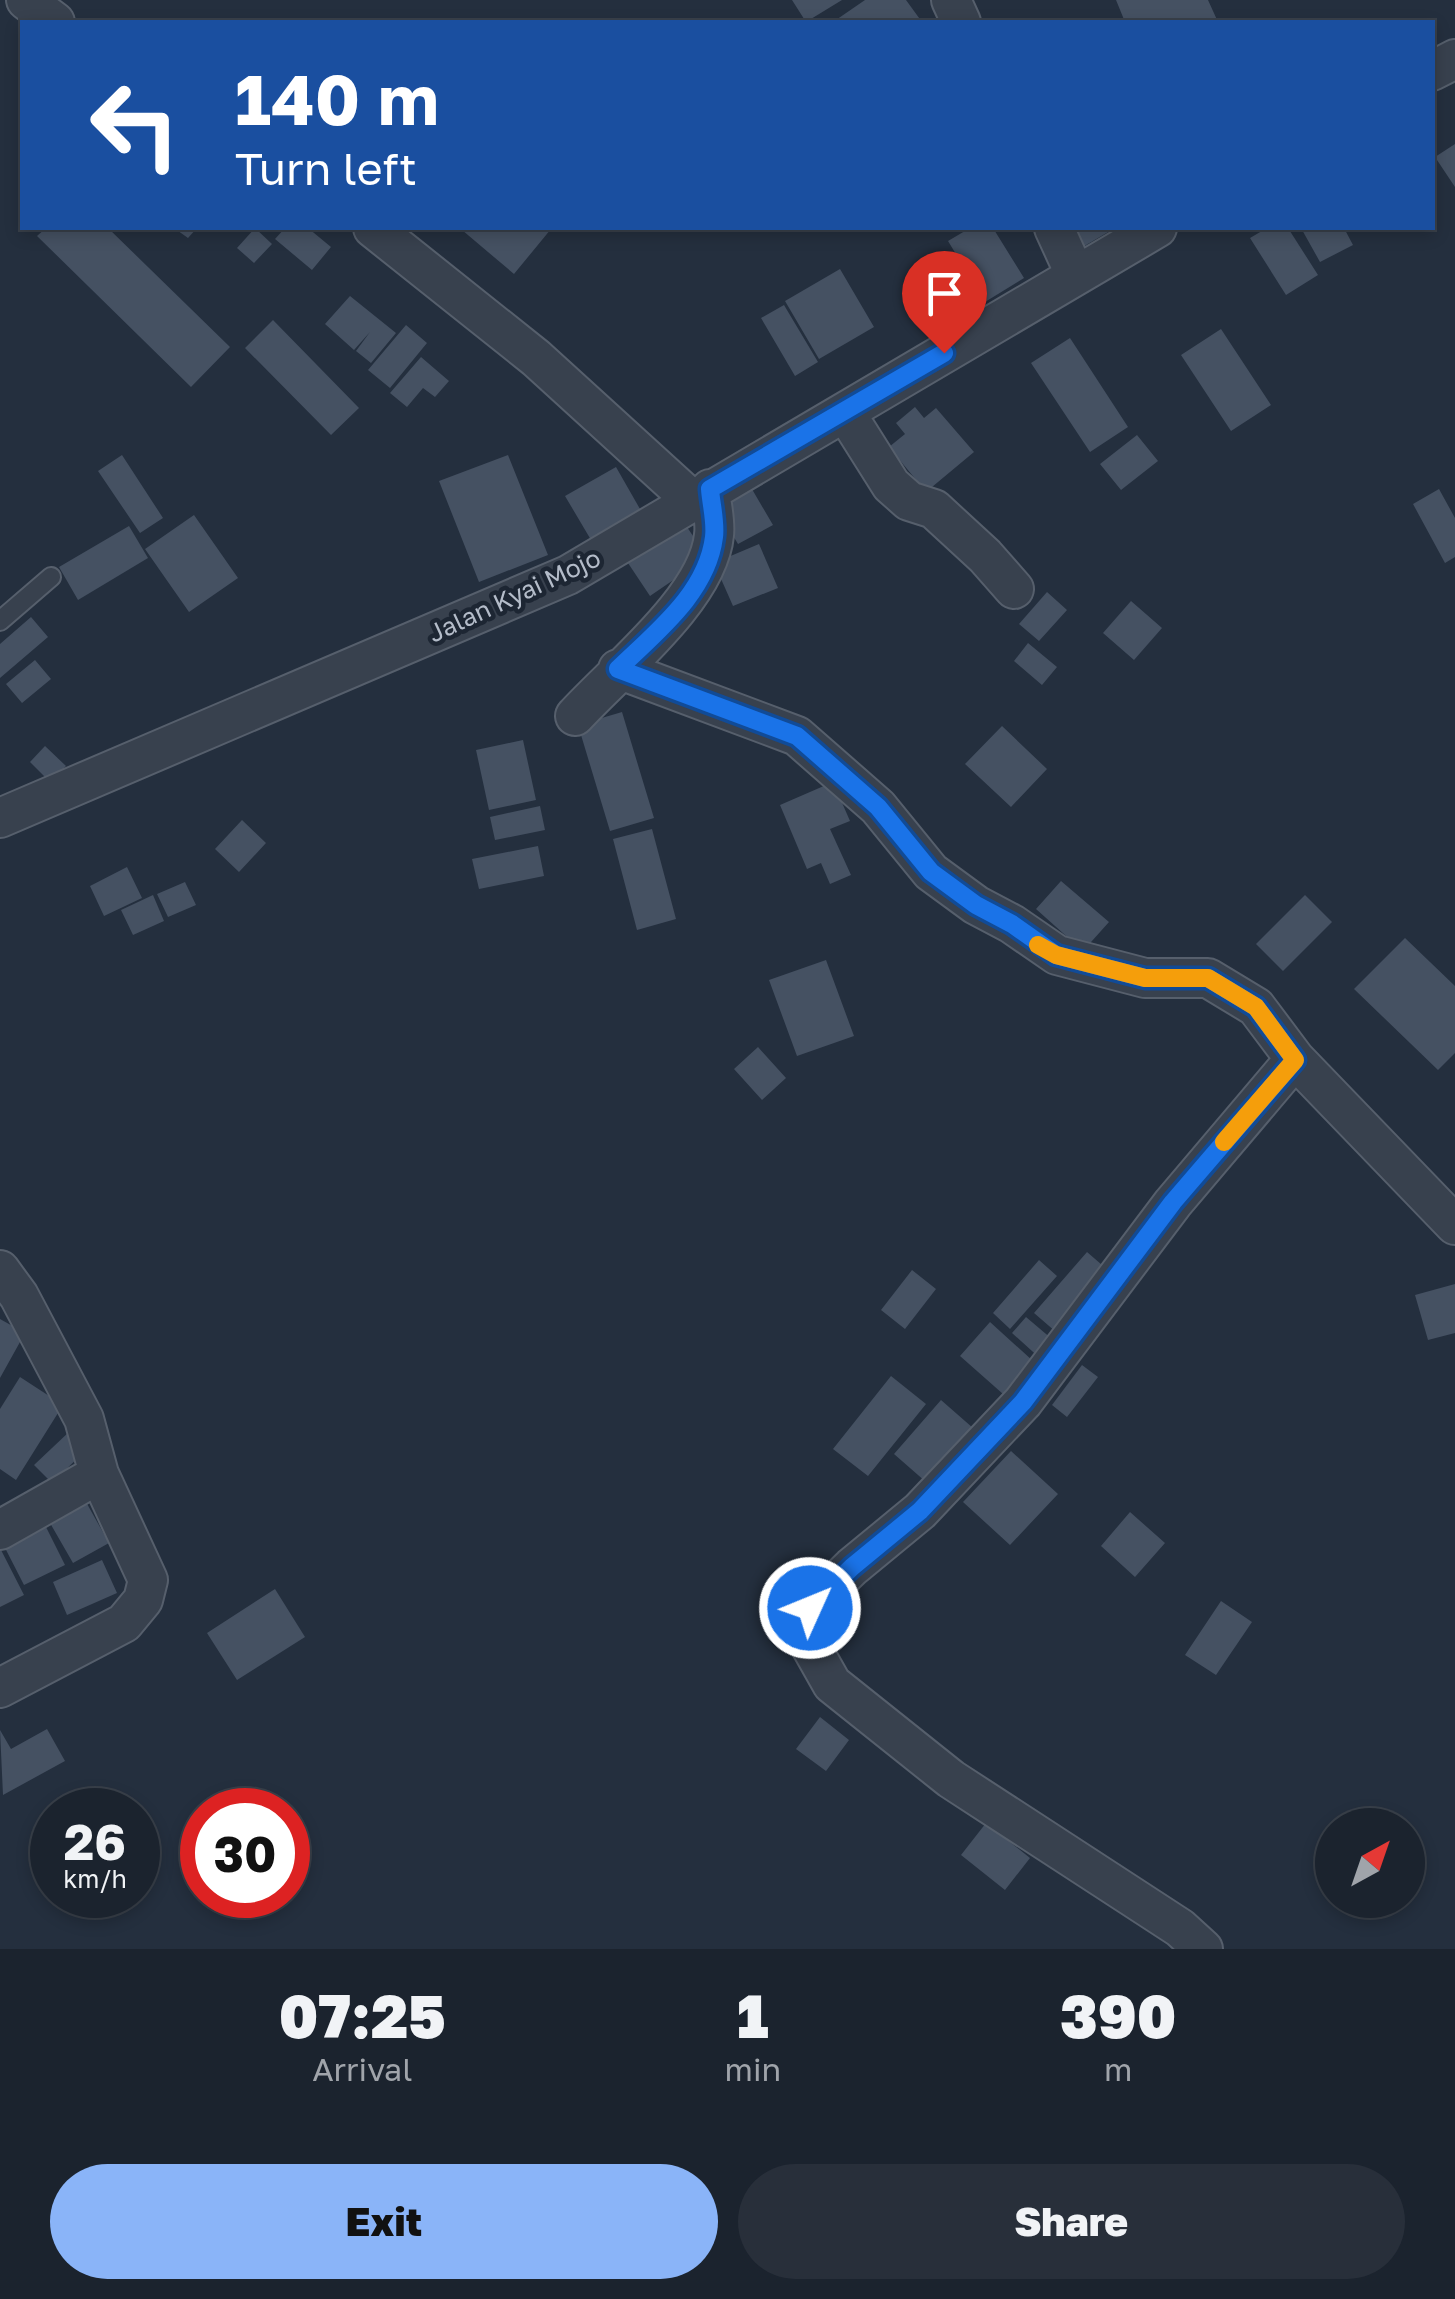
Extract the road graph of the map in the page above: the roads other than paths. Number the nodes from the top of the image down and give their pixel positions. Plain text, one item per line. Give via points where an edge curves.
1 (26, 0) edge
2 (52, 20) edge
3 (376, 230) edge
4 (1055, 230) edge
5 (1153, 230) edge
6 (1075, 274) junction
7 (845, 412) junction
8 (702, 496) junction
9 (51, 578) dead end
10 (1014, 590) dead end
11 (0, 620) edge
12 (618, 669) junction
13 (574, 716) dead end
14 (0, 818) edge
15 (1295, 1060) junction
16 (1455, 1225) edge
17 (0, 1270) edge
18 (100, 1474) junction
19 (0, 1530) edge
20 (0, 1688) edge
21 (1203, 1949) edge

1 - 2 street
3 - 8 street
4 - 6 street
5 - 6 street, Jalan Kyai Mojo
6 - 7 street, Jalan Kyai Mojo
7 - 8 street, Jalan Kyai Mojo
7 - 10 street via 891,485 909,501 934,509
8 - 12 street via 715,533 709,562 692,593
8 - 14 street, Jalan Kyai Mojo via 568,575
9 - 11 lane
12 - 13 street
12 - 15 street via 797,736 878,807 931,872 976,905 1056,955 1145,978 1208,978 1256,1007
15 - 16 street
15 - 21 street via 1173,1202 1023,1402 920,1511 810,1608 810,1646 832,1684 951,1779
17 - 18 street via 84,1419
18 - 19 street
18 - 20 street via 148,1580 143,1600 124,1623

